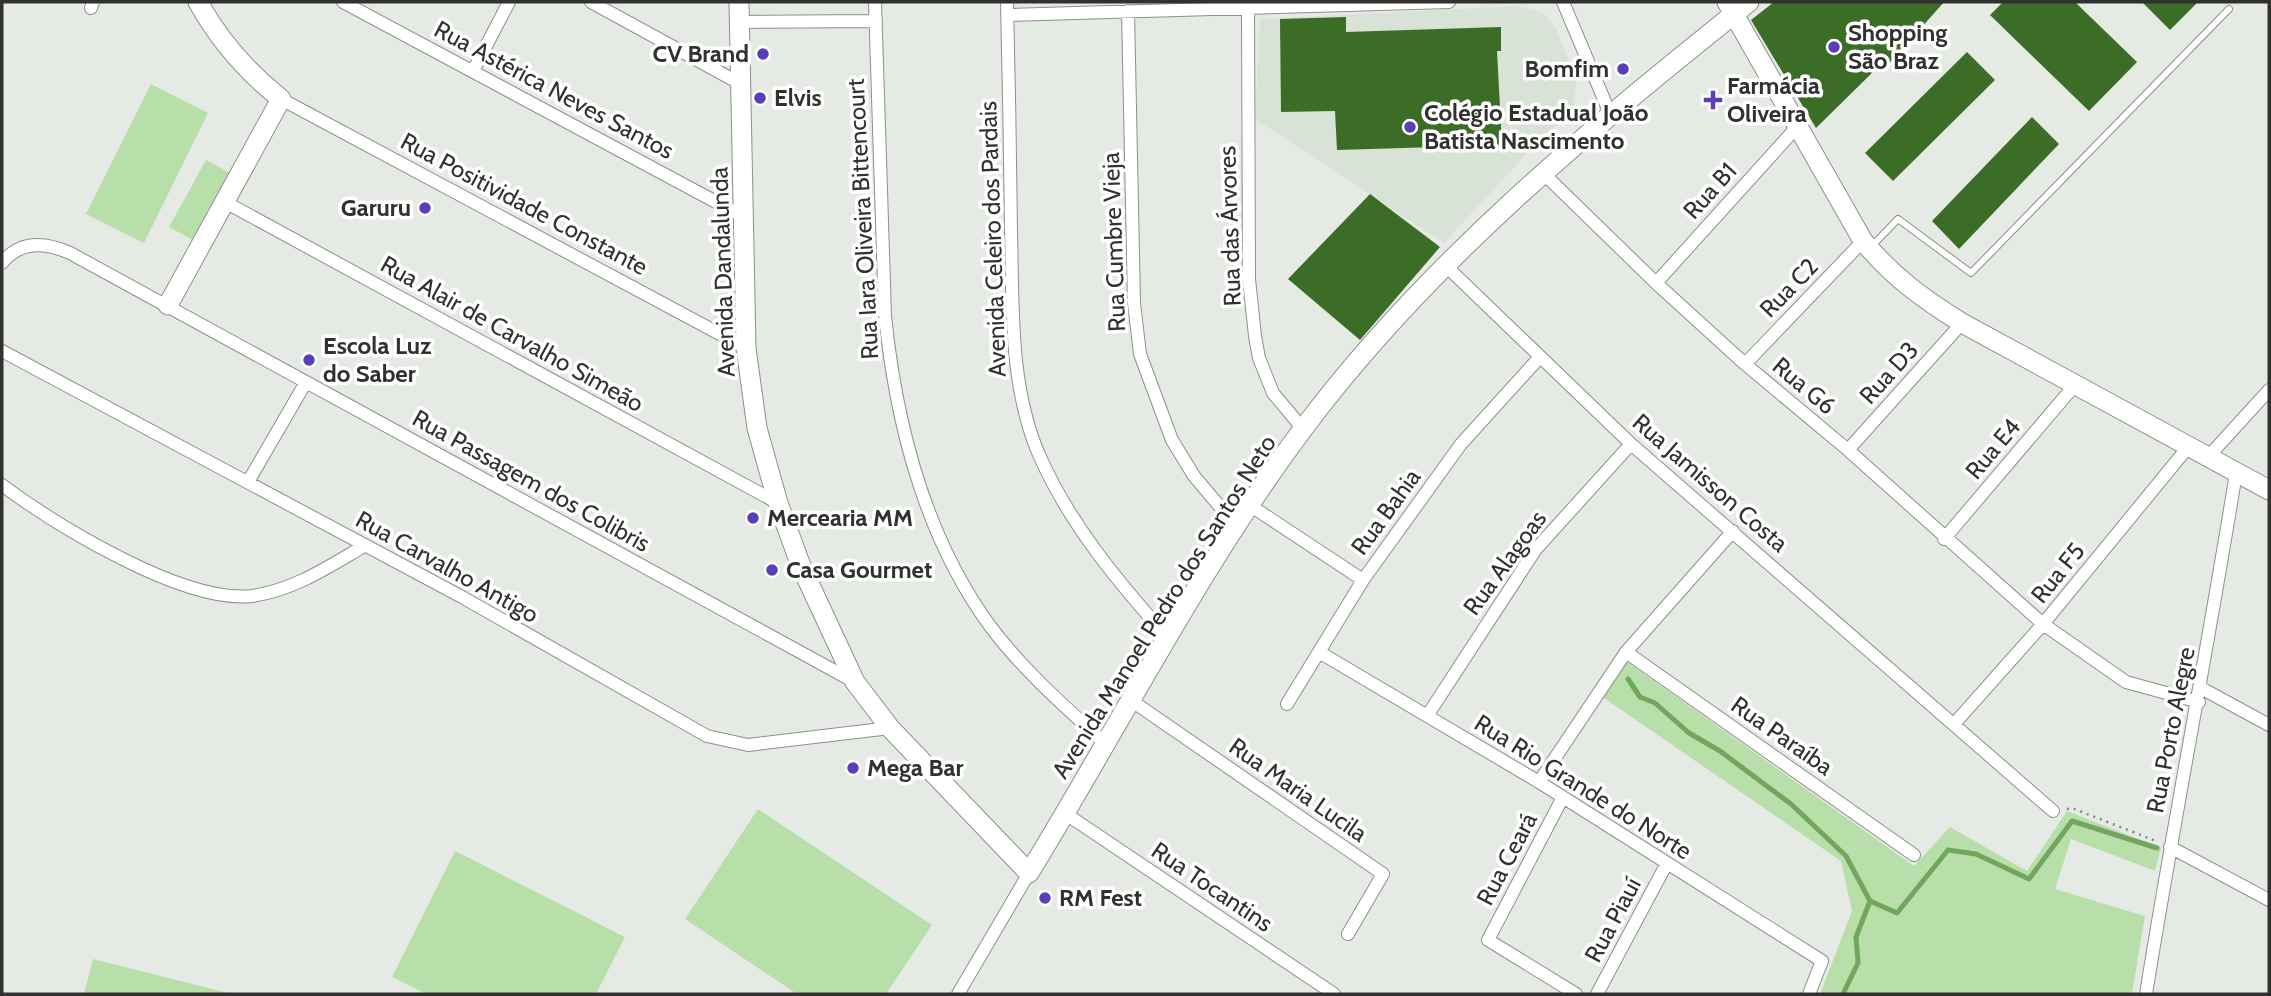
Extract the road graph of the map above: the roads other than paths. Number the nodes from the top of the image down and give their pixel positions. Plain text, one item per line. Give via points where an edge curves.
1 (198, 2) edge
2 (343, 2) edge
3 (509, 2) edge
4 (591, 2) edge
5 (739, 2) edge
6 (875, 2) edge
7 (1450, 2) edge
8 (1563, 2) edge
9 (1749, 2) edge
10 (1248, 7) junction
11 (1007, 8) edge
12 (1730, 8) edge
13 (2229, 9) dead end
14 (1128, 11) junction
15 (876, 21) junction
16 (740, 22) junction
17 (473, 71) junction
18 (741, 84) junction
19 (281, 99) junction
20 (1611, 116) junction
21 (1796, 128) junction
22 (1544, 174) junction
23 (225, 202) junction
24 (744, 217) junction
25 (1867, 245) junction
26 (2, 263) edge
27 (1446, 266) junction
28 (1656, 283) junction
29 (168, 306) junction
30 (1962, 323) junction
31 (746, 348) junction
32 (2, 351) edge
33 (1539, 359) junction
34 (1745, 364) junction
35 (306, 382) junction
36 (2074, 386) junction
37 (2269, 390) edge
38 (1303, 429) junction
39 (1631, 444) junction
40 (2189, 446) junction
41 (1848, 450) junction
42 (2208, 457) junction
43 (2236, 473) junction
44 (248, 482) junction
45 (2, 485) edge
46 (2269, 490) edge
47 (778, 503) junction
48 (1251, 506) junction
49 (1237, 527) junction
50 (1733, 531) junction
51 (1944, 539) junction
52 (364, 546) junction
53 (1363, 580) junction
54 (2043, 624) junction
55 (1169, 639) junction
56 (1319, 652) junction
57 (1626, 652) junction
58 (855, 682) junction
59 (2201, 688) junction
60 (1132, 701) junction
61 (2199, 702) junction
62 (1287, 705) dead end
63 (1427, 716) junction
64 (1955, 723) junction
65 (2269, 725) edge
66 (890, 728) junction
67 (1106, 744) junction
68 (1539, 782) junction
69 (1563, 797) junction
70 (2053, 811) road end
71 (1066, 814) junction
72 (2170, 847) junction
73 (1914, 855) dead end
74 (1666, 864) junction
75 (1029, 873) junction
76 (2269, 900) edge
77 (1348, 934) dead end
78 (958, 994) edge
79 (1334, 994) edge
80 (1576, 994) edge
81 (1597, 994) edge
82 (1809, 994) edge
83 (2146, 994) edge

1 - 19 street via 234,55
2 - 17 street, Rua Astérica Neves Santos
3 - 17 street
4 - 18 street
5 - 16 street, Avenida Dandalunda
6 - 15 street, Rua Iara Oliveira Bittencourt
7 - 10 street
8 - 20 street
9 - 12 street, Avenida Manoel Pedro dos Santos Neto
10 - 14 street
10 - 38 street, Rua das Árvores via 1250,279 1255,336 1273,393
11 - 14 street
11 - 55 street, Avenida Celeiro dos Pardais via 1013,310 1017,374 1026,416 1040,456 1082,530 1110,573
12 - 20 street, Avenida Manoel Pedro dos Santos Neto
12 - 21 street
13 - 25 lane via 1971,273 1898,219
14 - 49 street, Rua Cumbre Vieja via 1134,303 1140,354 1172,440 1194,476
15 - 16 street
15 - 67 street, Rua Iara Oliveira Bittencourt via 885,316 890,367 914,468 950,559 990,625 1051,694
16 - 18 street, Avenida Dandalunda
17 - 24 street, Rua Astérica Neves Santos
18 - 24 street, Avenida Dandalunda
19 - 23 street
19 - 31 street, Rua Positividade Constante
20 - 22 street, Avenida Manoel Pedro dos Santos Neto
21 - 25 street
21 - 28 street, Rua B1
22 - 27 street, Avenida Manoel Pedro dos Santos Neto
22 - 28 street, Rua G6
23 - 29 street
23 - 47 street, Rua Alair de Carvalho Simeão
24 - 31 street, Avenida Dandalunda
25 - 30 street via 1906,286
25 - 34 street, Rua C2
26 - 29 street, Rua Passagem dos Colibris via 15,250 36,244 56,247
27 - 33 street, Rua Jamisson Costa
27 - 38 street, Avenida Manoel Pedro dos Santos Neto
28 - 34 street, Rua G6
29 - 35 street, Rua Passagem dos Colibris
30 - 36 street
30 - 41 street, Rua D3
31 - 47 street, Avenida Dandalunda via 757,428
32 - 44 street, Rua Carvalho Antigo
33 - 39 street, Rua Jamisson Costa
33 - 53 street, Rua Bahia via 1461,443
34 - 41 street, Rua G6
35 - 44 street
35 - 58 street, Rua Passagem dos Colibris
36 - 40 street
36 - 51 street, Rua E4
37 - 42 street
38 - 48 street, Avenida Manoel Pedro dos Santos Neto
39 - 50 street, Rua Jamisson Costa
39 - 63 street, Rua Alagoas via 1536,549
40 - 42 street
40 - 54 street, Rua F5
41 - 51 street, Rua G6
42 - 43 street
43 - 46 street
43 - 59 street, Rua Porto Alegre
44 - 52 street, Rua Carvalho Antigo
45 - 52 street via 68,528 147,569 219,595 251,596 279,590 306,580
47 - 58 street, Avenida Dandalunda
48 - 49 street, Avenida Manoel Pedro dos Santos Neto
48 - 53 street
49 - 55 street, Avenida Manoel Pedro dos Santos Neto
50 - 57 street
50 - 64 street, Rua Jamisson Costa
51 - 54 street, Rua G6
52 - 66 street, Rua Carvalho Antigo via 707,736 748,745
53 - 56 street, Rua Bahia
54 - 61 street, Rua G6 via 2126,682
54 - 64 street, Rua F5
55 - 60 street, Avenida Manoel Pedro dos Santos Neto
56 - 62 street, Rua Bahia
56 - 63 street, Rua Rio Grande do Norte
57 - 68 street
57 - 73 street, Rua Paraíba
58 - 66 street, Avenida Dandalunda
59 - 61 street, Rua Porto Alegre
59 - 65 street
60 - 67 street, Avenida Manoel Pedro dos Santos Neto
60 - 77 street, Rua Maria Lucila via 1383,874
61 - 72 street, Rua Porto Alegre
63 - 68 street, Rua Rio Grande do Norte
64 - 70 street, Rua Jamisson Costa
66 - 75 street, Avenida Dandalunda
67 - 71 street, Avenida Manoel Pedro dos Santos Neto
68 - 69 street, Rua Rio Grande do Norte
69 - 74 street, Rua Rio Grande do Norte
69 - 80 street, Rua Ceará via 1488,940
71 - 75 street, Avenida Manoel Pedro dos Santos Neto
71 - 79 street, Rua Tocantins
72 - 76 street
72 - 83 street, Rua Porto Alegre
74 - 81 street, Rua Piauí
74 - 82 street, Rua Rio Grande do Norte via 1822,961
75 - 78 street

